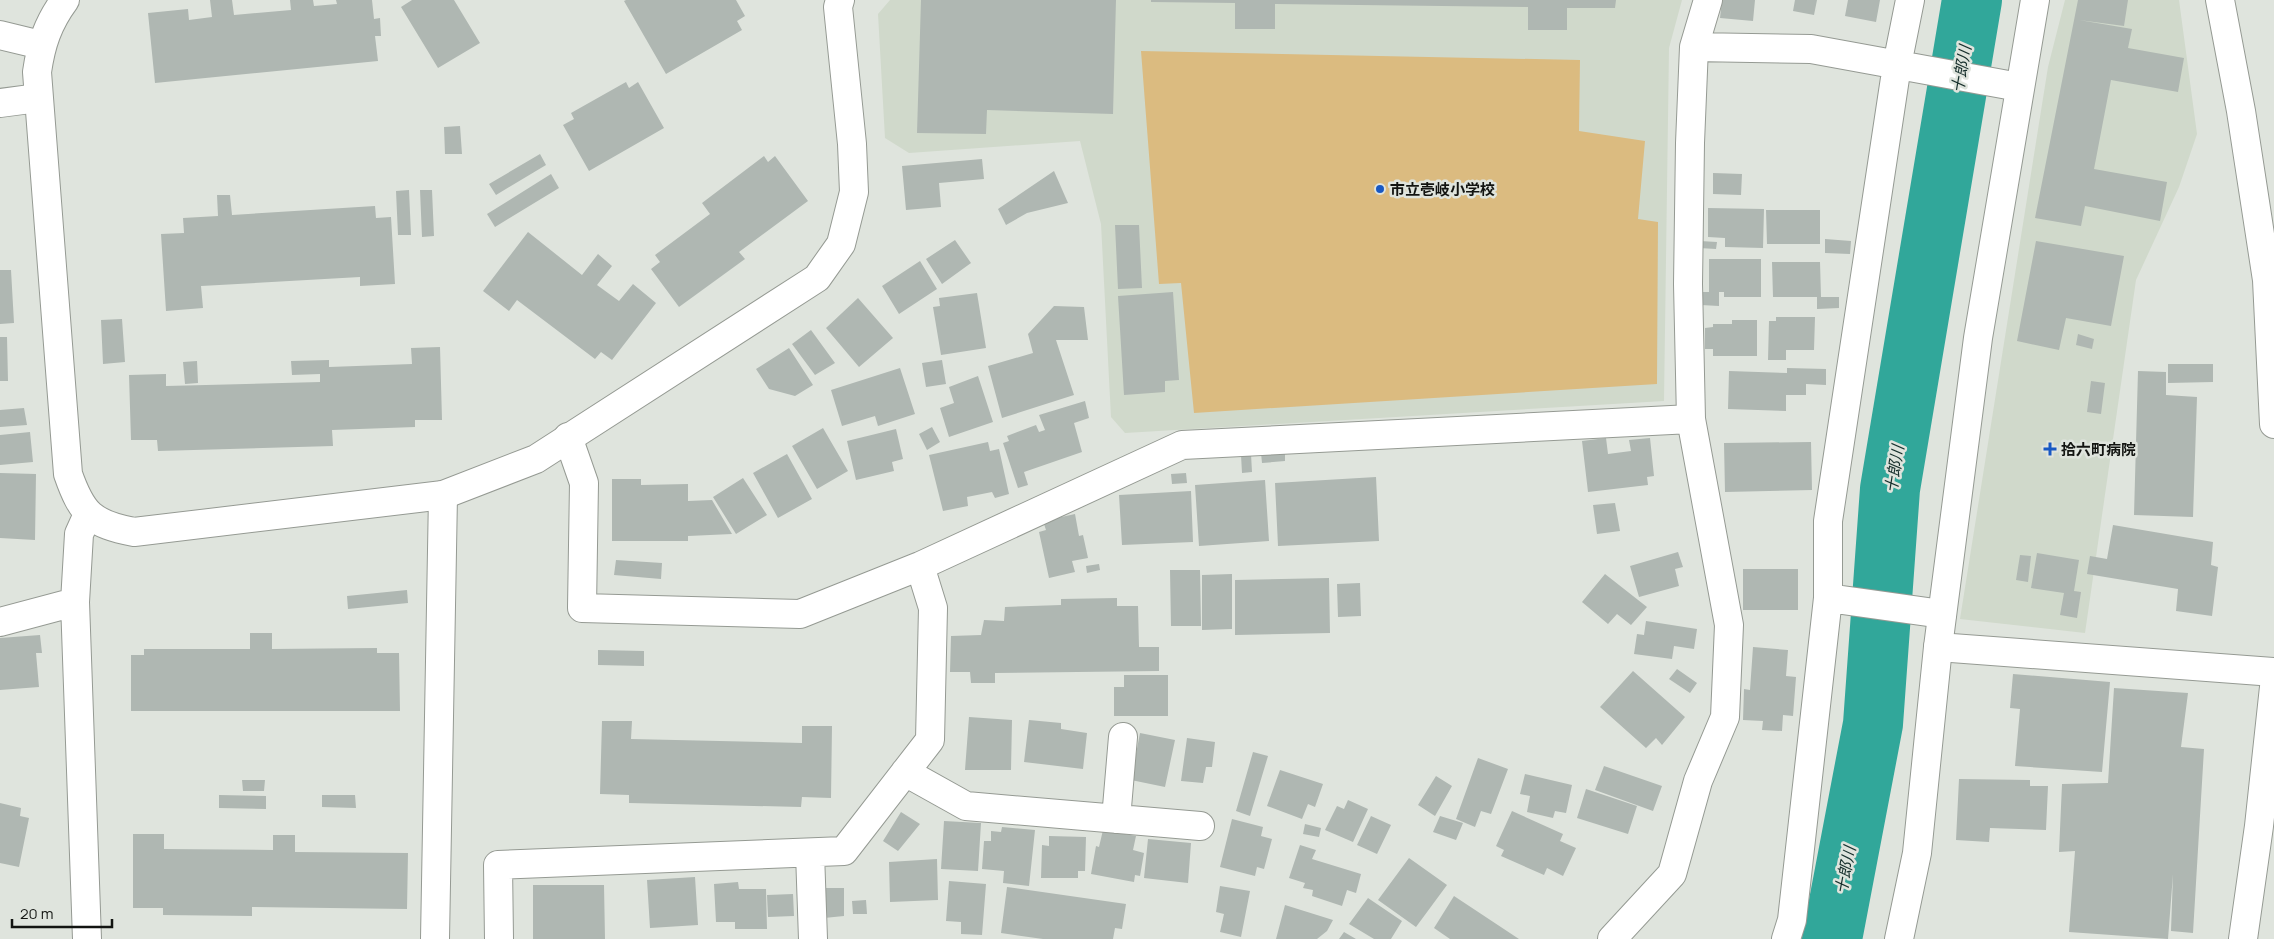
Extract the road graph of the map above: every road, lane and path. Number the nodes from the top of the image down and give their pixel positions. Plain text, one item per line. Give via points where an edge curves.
1 (65, 0) edge
2 (840, 0) edge
3 (1708, 0) edge
4 (1910, 0) edge
5 (2035, 0) edge
6 (2220, 0) edge
7 (0, 35) edge
8 (41, 45) junction
9 (1694, 47) junction
10 (1901, 66) junction
11 (2011, 85) junction
12 (38, 98) junction
13 (0, 103) edge
14 (1691, 419) junction
15 (2274, 424) edge
16 (568, 437) junction
17 (443, 495) junction
18 (88, 514) junction
19 (920, 566) junction
20 (1828, 598) junction
21 (76, 602) junction
22 (1942, 614) junction
23 (0, 622) edge
24 (1938, 647) junction
25 (2274, 672) edge
26 (2274, 687) edge
27 (1123, 737) dead end
28 (905, 772) junction
29 (1116, 819) junction
30 (1200, 826) dead end
31 (810, 853) junction
32 (87, 939) edge
33 (435, 939) edge
34 (499, 939) edge
35 (813, 939) edge
36 (1612, 939) edge
37 (1786, 939) edge
38 (1899, 939) edge
39 (2243, 939) edge

1 - 8 street
2 - 16 street via 838,7 854,192 841,244 817,278
3 - 9 street
4 - 10 street
5 - 11 street
6 - 15 street via 2267,280
7 - 8 street
8 - 12 street
9 - 10 street via 1811,49
9 - 14 street via 1688,284
10 - 11 street
10 - 20 street via 1828,520
11 - 22 street
12 - 13 street
12 - 18 street via 68,474 76,497
14 - 19 street via 1182,445
14 - 36 street via 1729,625 1724,717 1698,781 1672,874
16 - 17 street via 536,459
16 - 19 street via 584,483 582,608 800,614
17 - 18 street via 134,532 108,527
17 - 33 street
18 - 21 street via 79,534
19 - 28 street via 933,608 930,740
20 - 22 street
20 - 37 street via 1792,920
21 - 23 street
21 - 32 street
22 - 24 street
24 - 25 street
24 - 38 street via 1917,853
26 - 39 street
27 - 29 street
28 - 29 street via 966,806
28 - 31 street via 844,851
29 - 30 street
31 - 34 street via 498,865
31 - 35 street

